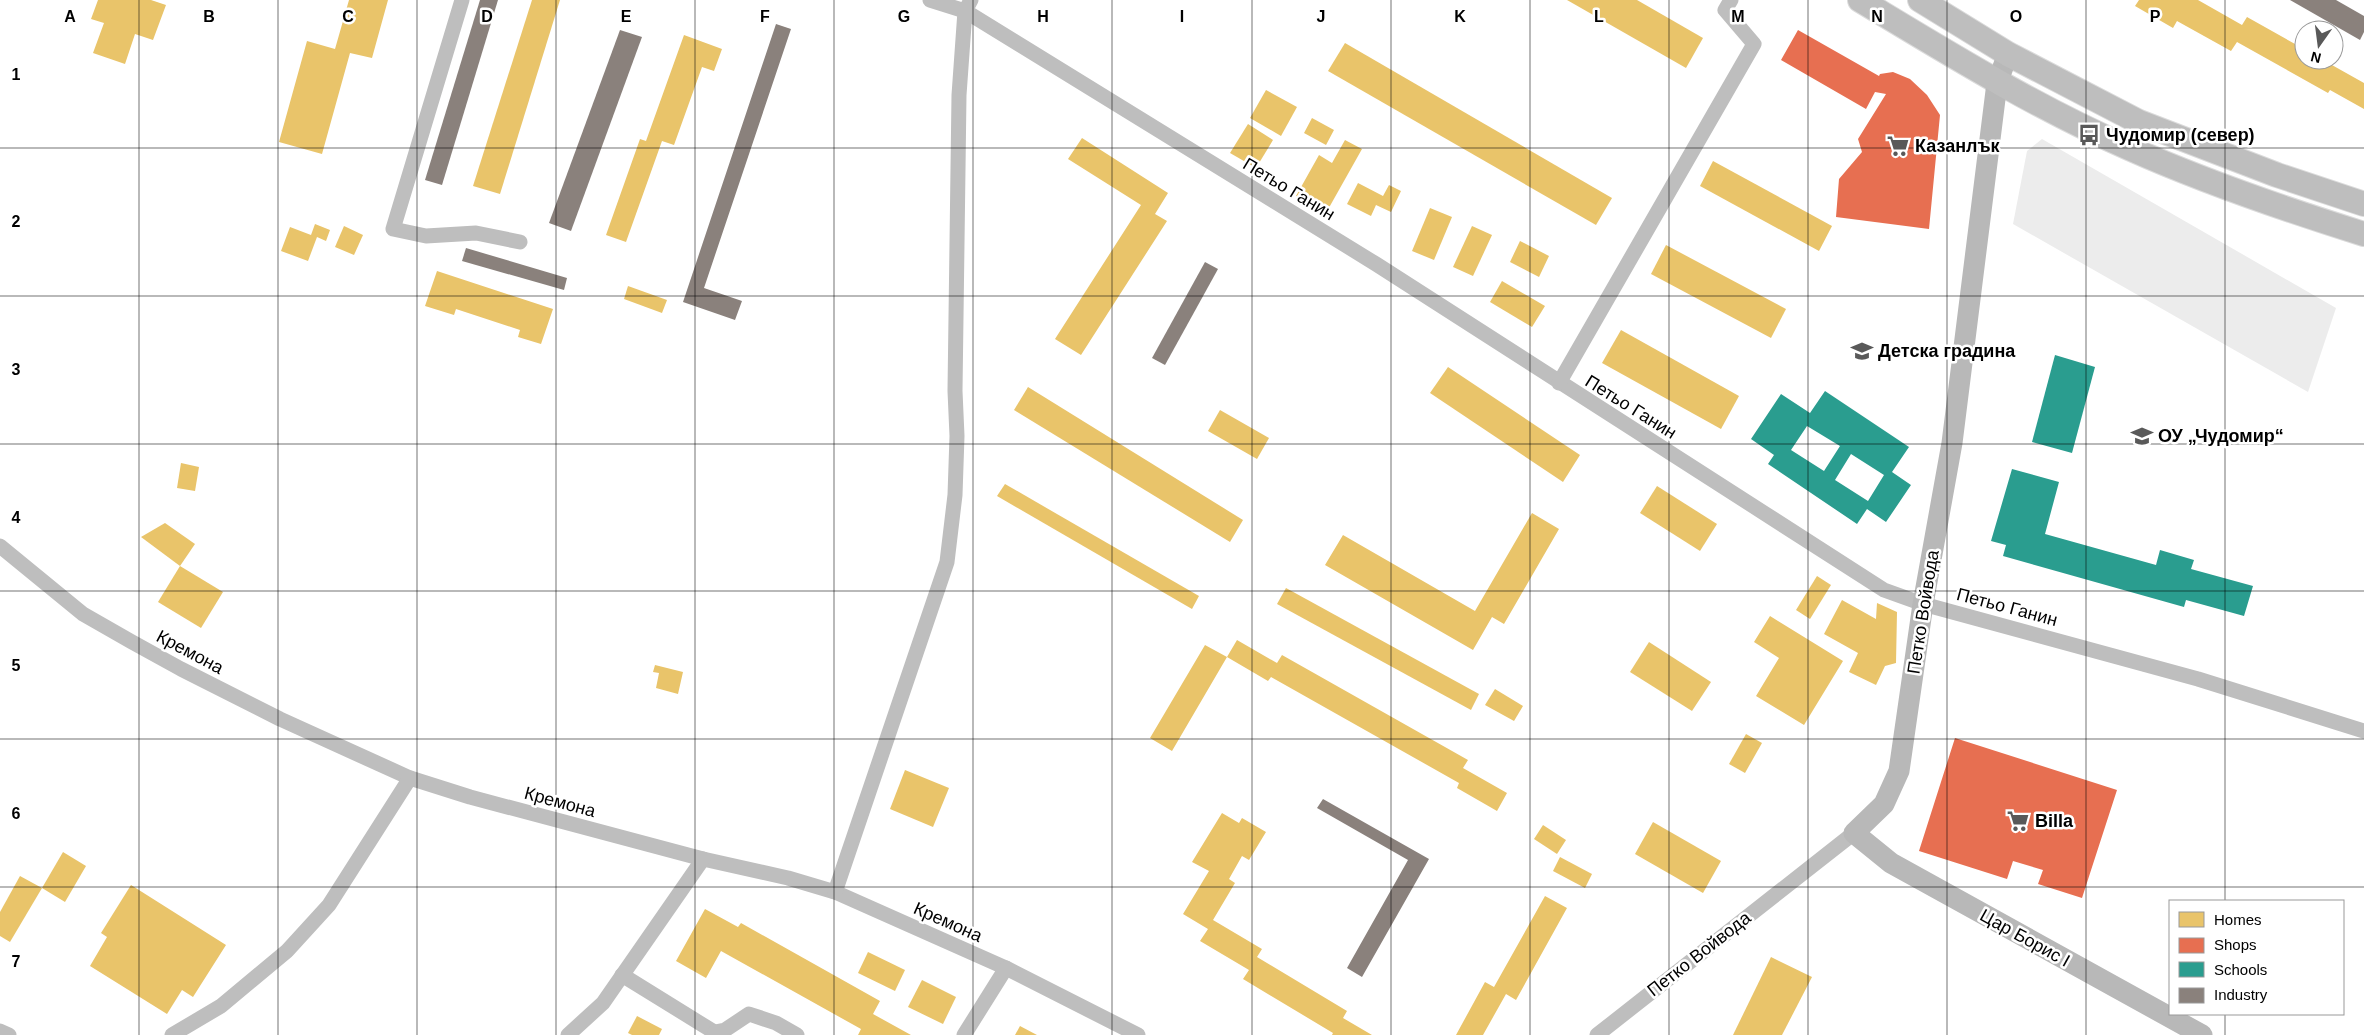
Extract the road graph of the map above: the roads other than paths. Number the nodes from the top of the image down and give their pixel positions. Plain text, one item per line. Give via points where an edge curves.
1 (462, 0) edge
2 (930, 0) edge
3 (1731, 0) edge
4 (1860, 0) edge
5 (1920, 0) edge
6 (968, 5) edge
7 (2008, 54) junction
8 (1997, 83) junction
9 (2364, 204) edge
10 (2364, 234) edge
11 (520, 242) dead end
12 (1559, 383) junction
13 (2, 550) edge
14 (1923, 604) junction
15 (2364, 731) edge
16 (410, 778) junction
17 (1854, 832) junction
18 (703, 859) junction
19 (835, 892) junction
20 (1006, 968) junction
21 (622, 976) junction
22 (0, 1031) edge
23 (717, 1033) edge
24 (9, 1035) edge
25 (172, 1035) edge
26 (568, 1035) edge
27 (796, 1035) edge
28 (964, 1035) edge
29 (1138, 1035) edge
30 (1597, 1035) edge
31 (2202, 1035) edge

1 - 11 street via 393,229 426,236 476,233
2 - 6 street, Петьо Ганин
3 - 12 street via 1725,10 1754,44
4 - 8 main road
5 - 7 main road
6 - 12 street, Петьо Ганин
6 - 19 street via 958,94 957,436 955,494 947,562
7 - 8 street, Петко Войвода
7 - 9 main road via 2139,122 2277,176
8 - 10 main road via 2128,148 2265,202
8 - 14 street, Петко Войвода via 1952,443
12 - 14 street, Петьо Ганин via 1884,590
13 - 16 street, Кремона via 84,614 165,660 280,719
14 - 15 street, Петьо Ганин via 2198,679
14 - 17 street, Петко Войвода via 1899,770 1884,804
16 - 18 street, Кремона
16 - 25 street via 329,905 287,951 221,1006
17 - 30 street, Петко Войвода
17 - 31 street, Цар Борис I via 1892,864
18 - 19 street, Кремона
18 - 21 street
19 - 20 street, Кремона
20 - 28 street
20 - 29 street, Кремона
21 - 23 street
21 - 26 street via 603,1003
22 - 24 street
23 - 27 street via 749,1014 776,1023

